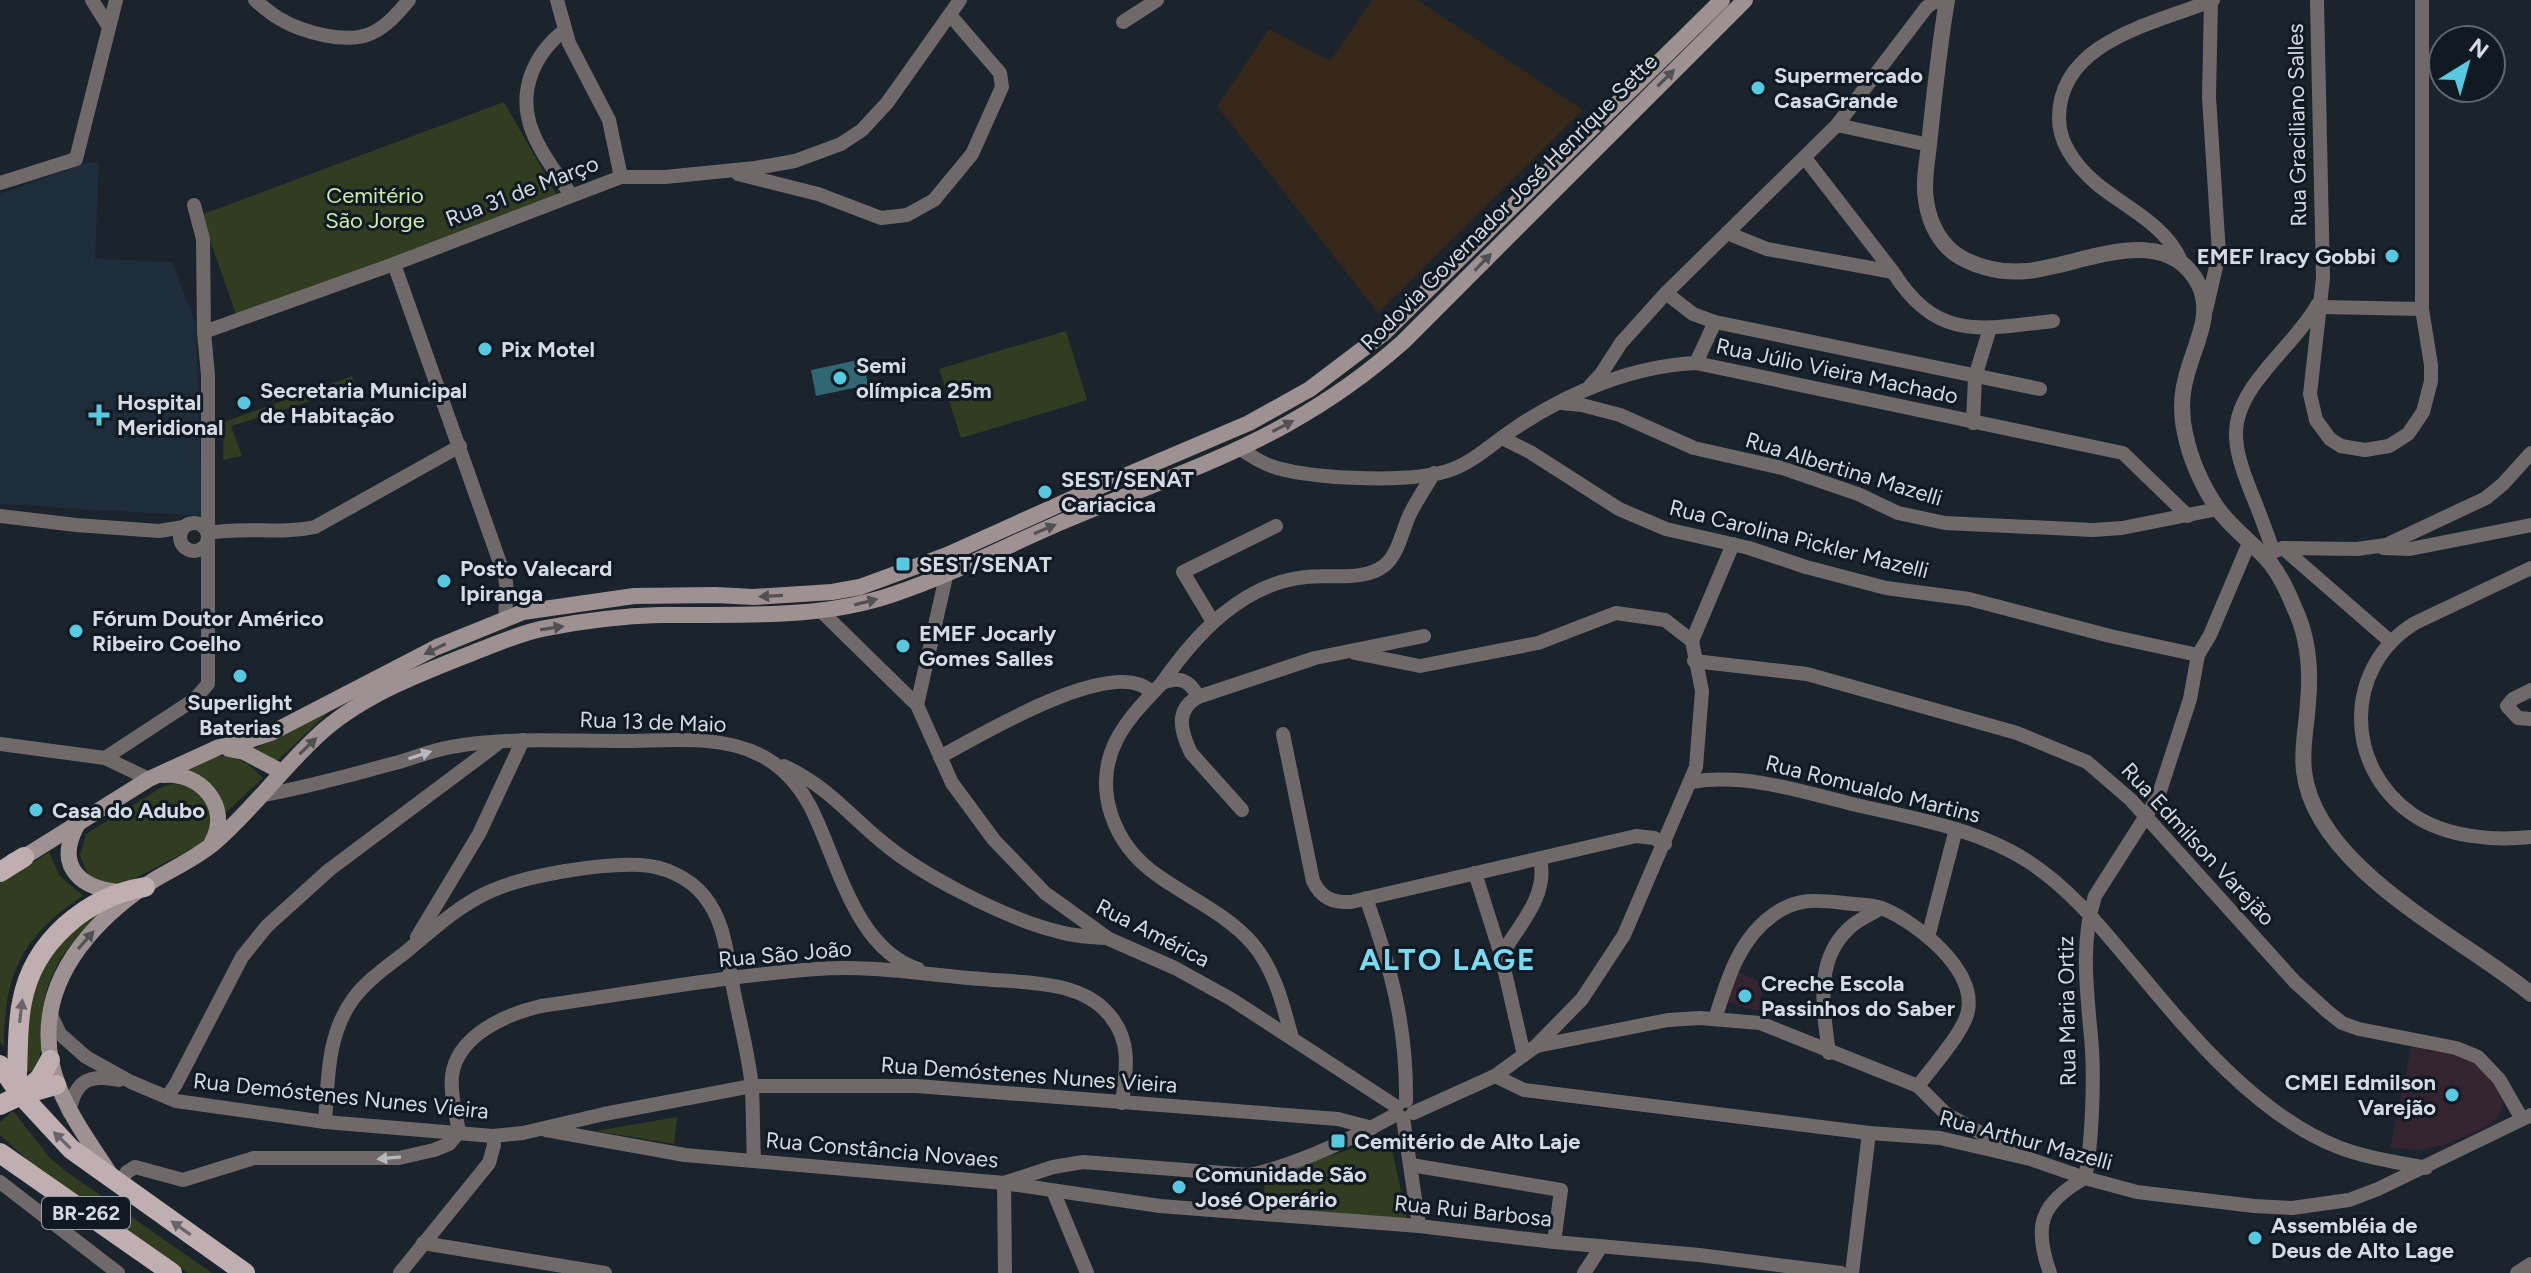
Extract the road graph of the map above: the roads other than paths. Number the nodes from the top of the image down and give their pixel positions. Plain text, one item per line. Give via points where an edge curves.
1 (92, 0) edge
2 (116, 0) edge
3 (255, 0) edge
4 (409, 0) edge
5 (557, 0) edge
6 (960, 0) edge
7 (1155, 0) edge
8 (1722, 0) edge
9 (1745, 0) edge
10 (1946, 0) edge
11 (2211, 0) edge
12 (2317, 0) edge
13 (2422, 0) edge
14 (950, 15) junction
15 (1123, 22) dead end
16 (109, 27) junction
17 (565, 30) junction
18 (1837, 125) junction
19 (1929, 145) junction
20 (1805, 158) junction
21 (729, 172) junction
22 (621, 177) junction
23 (0, 183) edge
24 (571, 195) junction
25 (194, 205) dead end
26 (1727, 233) junction
27 (2181, 261) junction
28 (394, 264) junction
29 (1893, 272) junction
30 (1666, 293) junction
31 (2321, 303) junction
32 (2422, 309) junction
33 (2205, 316) junction
34 (2053, 321) dead end
35 (1715, 322) junction
36 (1990, 328) junction
37 (204, 332) junction
38 (1696, 363) junction
39 (1975, 377) junction
40 (1586, 389) junction
41 (2040, 389) dead end
42 (1561, 403) junction
43 (1973, 423) junction
44 (1502, 438) junction
45 (460, 446) junction
46 (1239, 448) junction
47 (2531, 453) edge
48 (1434, 473) junction
49 (2218, 509) junction
50 (0, 516) edge
51 (2188, 516) junction
52 (2531, 525) edge
53 (1276, 526) dead end
54 (184, 527) junction
55 (159, 531) junction
56 (208, 537) junction
57 (2249, 543) junction
58 (1733, 544) junction
59 (2371, 548) junction
60 (187, 549) junction
61 (2273, 551) junction
62 (209, 567) junction
63 (2531, 568) edge
64 (947, 572) junction
65 (820, 610) junction
66 (506, 618) junction
67 (1213, 622) junction
68 (1424, 636) dead end
69 (1692, 641) junction
70 (2391, 642) junction
71 (1347, 651) junction
72 (2198, 655) junction
73 (458, 658) junction
74 (1694, 661) junction
75 (1157, 688) junction
76 (2531, 690) edge
77 (1198, 697) junction
78 (917, 705) junction
79 (2531, 719) edge
80 (1283, 734) dead end
81 (523, 740) junction
82 (500, 742) junction
83 (0, 744) edge
84 (219, 747) junction
85 (759, 755) junction
86 (940, 757) junction
87 (105, 758) junction
88 (282, 772) junction
89 (149, 779) junction
90 (1691, 782) junction
91 (263, 795) junction
92 (1242, 810) dead end
93 (2145, 815) junction
94 (80, 821) junction
95 (1956, 829) junction
96 (2531, 837) edge
97 (1665, 844) junction
98 (209, 847) junction
99 (24, 857) junction
100 (1540, 860) junction
101 (0, 865) edge
102 (0, 872) edge
103 (1475, 873) junction
104 (145, 887) junction
105 (118, 892) junction
106 (1366, 898) junction
107 (1882, 908) junction
108 (2090, 914) junction
109 (1928, 937) junction
110 (1109, 939) junction
111 (407, 951) junction
112 (1501, 955) junction
113 (929, 973) junction
114 (731, 979) junction
115 (2531, 994) edge
116 (50, 1013) junction
117 (1715, 1019) junction
118 (1292, 1038) junction
119 (1530, 1051) junction
120 (1829, 1053) junction
121 (50, 1060) junction
122 (0, 1065) edge
123 (1495, 1076) junction
124 (84, 1082) junction
125 (131, 1082) junction
126 (56, 1085) junction
127 (752, 1086) junction
128 (1918, 1086) junction
129 (19, 1092) junction
130 (167, 1097) junction
131 (1122, 1103) junction
132 (0, 1105) edge
133 (1404, 1109) junction
134 (69, 1112) junction
135 (1946, 1114) junction
136 (2526, 1117) edge
137 (325, 1122) junction
138 (1372, 1128) junction
139 (542, 1129) junction
140 (459, 1132) junction
141 (1869, 1133) junction
142 (493, 1136) junction
143 (1940, 1138) junction
144 (0, 1153) edge
145 (2030, 1159) junction
146 (754, 1161) junction
147 (1411, 1165) junction
148 (2426, 1168) junction
149 (2085, 1178) junction
150 (0, 1182) edge
151 (1004, 1183) junction
152 (117, 1184) junction
153 (1054, 1193) junction
154 (1419, 1226) junction
155 (1554, 1242) junction
156 (423, 1243) junction
157 (1601, 1247) junction
158 (2531, 1264) edge
159 (1774, 1268) edge
160 (118, 1273) edge
161 (172, 1273) edge
162 (245, 1273) edge
163 (400, 1273) edge
164 (605, 1273) edge
165 (1005, 1273) edge
166 (1087, 1273) edge
167 (1584, 1273) edge
168 (1841, 1273) edge
169 (1852, 1273) edge
170 (2050, 1273) edge
171 (2517, 1273) edge

1 - 16 street
2 - 16 street
3 - 4 street via 281,20 349,37 371,34
5 - 17 street
6 - 14 street, Rua 31 de Março
7 - 15 street
8 -> 66 main road, Rodovia Governador José Henrique Sette via 1384,333 1337,370 1249,423 947,555 860,587 754,597 634,596
46 -> 9 main road, Rodovia Governador José Henrique Sette via 1320,405 1403,342
10 - 18 street via 1920,14
10 - 19 street
11 - 27 street via 2134,29 2099,49 2068,82 2059,114 2066,148 2080,168 2157,228
11 - 33 street via 2209,97 2219,254
12 - 31 street, Rua Graciliano Salles
13 - 32 street
14 - 21 street, Rua 31 de Março via 887,103 854,136 795,161
14 - 21 street via 997,68 1002,87 977,146 928,204 891,218
16 - 23 street via 76,159
17 - 22 street via 604,108
17 - 24 street via 537,60 525,106 528,127
18 - 19 street
18 - 20 street
19 - 27 street via 1924,186 1929,219 1948,249 1971,263 2023,271 2145,250
20 - 26 street
20 - 29 street
21 - 22 street, Rua 31 de Março
22 - 24 street, Rua 31 de Março
24 - 28 street, Rua 31 de Março
25 - 37 street via 203,239
26 - 29 street via 1767,249
26 - 30 street
27 - 33 street via 2198,284
28 - 37 street, Rua 31 de Março
28 - 45 street
29 - 36 street via 1914,302 1933,315 1969,329
30 - 35 street via 1693,314
30 - 40 street
31 - 32 street
31 - 32 street via 2310,378 2312,407 2330,439 2365,450 2399,441 2423,412 2431,381
31 - 61 street via 2255,382 2235,430 2237,459
33 - 49 street via 2183,391 2184,430 2201,481
34 - 36 street
35 - 38 street
35 - 39 street
36 - 39 street
37 - 56 street
38 - 40 street, Rua Júlio Vieira Machado via 1647,370
38 - 43 street, Rua Júlio Vieira Machado
39 - 41 street
39 - 43 street
40 - 42 street, Rua Júlio Vieira Machado
42 - 44 street, Rua Júlio Vieira Machado
42 - 51 street, Rua Albertina Mazelli via 1620,415 1694,448 1782,468 1915,518 2093,530
43 - 51 street, Rua Júlio Vieira Machado via 2123,453
44 - 48 street, Rua Júlio Vieira Machado via 1464,464
44 - 58 street, Rua Carolina Pickler Mazelli via 1633,515 1666,529
45 - 56 street via 315,527 295,532 234,528
45 - 66 street via 505,577
46 - 48 street, Rua Júlio Vieira Machado via 1274,467 1309,474 1369,479
64 -> 46 main road, Rodovia Governador José Henrique Sette
47 - 59 street via 2486,498
48 - 67 street via 1382,568 1281,581
49 - 51 street, Rua Albertina Mazelli
49 - 57 street
50 - 55 street
52 - 59 street via 2410,549
53 - 67 street via 1183,572
54 - 55 street
54 - 56 street via 197,523
54 - 60 street via 180,539
55 - 60 street
56 - 60 street via 201,550
56 - 62 street
57 - 61 street
57 - 72 street, Rua Maria Ortiz
58 - 69 street
58 - 72 street, Rua Carolina Pickler Mazelli via 1886,588 1969,599
59 - 61 street
60 - 62 street
61 - 70 street
61 - 115 street via 2271,565 2292,602 2305,643 2309,701 2303,762 2319,816 2349,854 2407,908
62 - 87 street via 208,684 195,699
63 - 70 street via 2415,623
65 -> 64 main road, Rodovia Governador José Henrique Sette via 896,594
64 - 78 street
73 -> 65 main road, Rodovia Governador José Henrique Sette via 544,628 606,619
65 - 78 street, Rua América
66 - 73 main road via 498,637
66 -> 84 main road, Rodovia Governador José Henrique Sette via 437,647 271,733
67 - 75 street
68 - 71 street
69 - 71 street via 1665,620 1616,613 1538,643 1420,666
69 - 74 street
70 - 96 street via 2367,682 2360,716 2365,749 2382,787 2433,825 2478,836
71 - 77 street
72 - 93 street, Rua Maria Ortiz via 2195,682 2161,788
88 -> 73 main road via 327,728 375,696
74 - 90 street via 1702,710
74 - 93 street, Rua Edmilson Varejão via 1798,672 2017,733 2087,762
75 - 77 street via 1183,680
75 - 86 street via 1120,682 1090,686
75 - 118 street via 1111,751 1107,801 1114,825 1144,865 1230,922 1254,945 1278,987
76 - 79 street via 2507,706 2518,718
77 - 92 street via 1181,719 1185,742
78 - 86 street, Rua América
80 - 106 street via 1316,887 1333,901
81 - 82 street, Rua 13 de Maio
81 - 85 street, Rua 13 de Maio via 712,742
81 - 111 street via 479,834
91 -> 82 street, Rua 13 de Maio via 447,747
82 - 130 street via 329,870 267,926 242,957
83 - 87 street
84 - 88 main road via 244,752
84 - 89 main road, Rodovia Governador José Henrique Sette
85 - 110 street via 820,785 899,855 963,892 1053,931
85 - 113 street, Rua 13 de Maio via 799,788 871,935 900,960
86 - 110 street, Rua América via 952,783 1018,868
87 - 89 street
88 - 91 main road
89 - 94 main road
89 - 98 main road via 183,777 211,795 219,819
90 - 95 street, Rua Romualdo Martins via 1757,782
90 - 97 street
91 - 98 main road
93 - 108 street, Rua Maria Ortiz via 2095,896
93 - 136 street, Rua Edmilson Varejão via 2295,982 2342,1023 2478,1057
94 - 99 main road
94 - 105 main road via 68,849 73,871 89,885
95 - 108 street, Rua Romualdo Martins via 2016,854
95 - 109 street
97 - 100 street via 1636,836
97 - 119 street via 1610,960 1582,999
98 - 104 main road
99 - 101 main road
99 - 102 main road
100 - 103 street
100 - 112 street via 1544,873 1539,893
103 - 106 street
103 - 112 street
104 - 105 main road
116 -> 104 main road via 59,978 73,955 101,923
129 -> 105 main road via 22,1003 35,962 62,929
106 - 133 street via 1399,1004 1406,1064
107 - 109 street
107 - 117 street via 1809,899 1775,913 1746,943
107 - 120 street via 1854,924 1829,953 1824,987
108 - 148 street, Rua Romualdo Martins via 2192,1033 2290,1122 2357,1154
108 - 149 street, Rua Maria Ortiz via 2085,969 2092,1053
109 - 128 street via 1954,964 1969,1003 1962,1026
110 - 118 street, Rua América via 1191,976
111 - 114 street via 458,909 508,884 642,865 675,874 701,892 723,934
111 - 137 street via 365,986 344,1014 332,1043
112 - 119 street
113 - 114 street, Rua São João via 818,969
113 - 131 street, Rua São João via 1046,984 1090,999 1110,1015 1124,1038
114 - 127 street
114 - 140 street, Rua São João via 541,1006 498,1020 454,1065
116 - 121 main road
116 - 125 street, Rua Demóstenes Nunes Vieira via 71,1046
117 - 119 street via 1668,1020
117 - 120 street via 1760,1023
118 - 133 street, Rua América
119 - 123 street
120 - 128 street
121 - 126 main road
121 - 129 main road via 40,1078
122 - 129 main road, BR-262
123 - 133 street, Rua Constância Novaes
123 - 141 street, Rua Arthur Mazelli via 1524,1090
124 - 125 street via 100,1076
124 - 126 street
124 - 134 street
125 - 130 street, Rua Demóstenes Nunes Vieira
126 - 129 main road
126 - 134 main road
127 - 131 street, Rua Demóstenes Nunes Vieira via 917,1086
127 - 139 street, Rua Demóstenes Nunes Vieira
127 - 146 street
128 - 135 street
129 - 132 main road
152 -> 129 main road, BR-262 via 71,1149
130 - 137 street, Rua Demóstenes Nunes Vieira
131 - 138 street, Rua Demóstenes Nunes Vieira via 1338,1119
133 - 138 street, Rua Constância Novaes
133 - 147 street
134 - 152 main road
135 - 143 street via 1949,1128
135 - 145 street
136 - 148 street, Rua Arthur Mazelli
137 - 140 street, Rua Demóstenes Nunes Vieira
138 - 151 street, Rua Constância Novaes via 1249,1175 1083,1162
139 - 142 street, Rua Demóstenes Nunes Vieira
139 - 146 street, Rua Constância Novaes via 645,1150
140 - 142 street, Rua Demóstenes Nunes Vieira
140 -> 152 street via 449,1144 399,1158 254,1158 183,1180 135,1167
141 - 143 street, Rua Arthur Mazelli
141 - 169 street
142 - 156 street via 489,1163
143 - 145 street, Rua Arthur Mazelli
144 - 161 main road, BR-262
145 - 149 street, Rua Arthur Mazelli
146 - 151 street, Rua Constância Novaes
147 - 154 street
147 - 155 street via 1561,1190
148 - 149 street, Rua Arthur Mazelli via 2349,1200 2292,1208 2137,1192
149 - 170 street via 2059,1195 2041,1222 2040,1241
150 - 160 street
151 - 153 street, Rua Rui Barbosa
151 - 165 street
162 -> 152 main road, BR-262
153 - 154 street, Rua Rui Barbosa via 1212,1212
153 - 166 street
154 - 155 street, Rua Rui Barbosa
155 - 157 street, Rua Rui Barbosa
156 - 163 street
156 - 164 street
157 - 159 street, Rua Rui Barbosa
157 - 167 street
158 - 171 street
159 - 168 street, Rua Rui Barbosa

